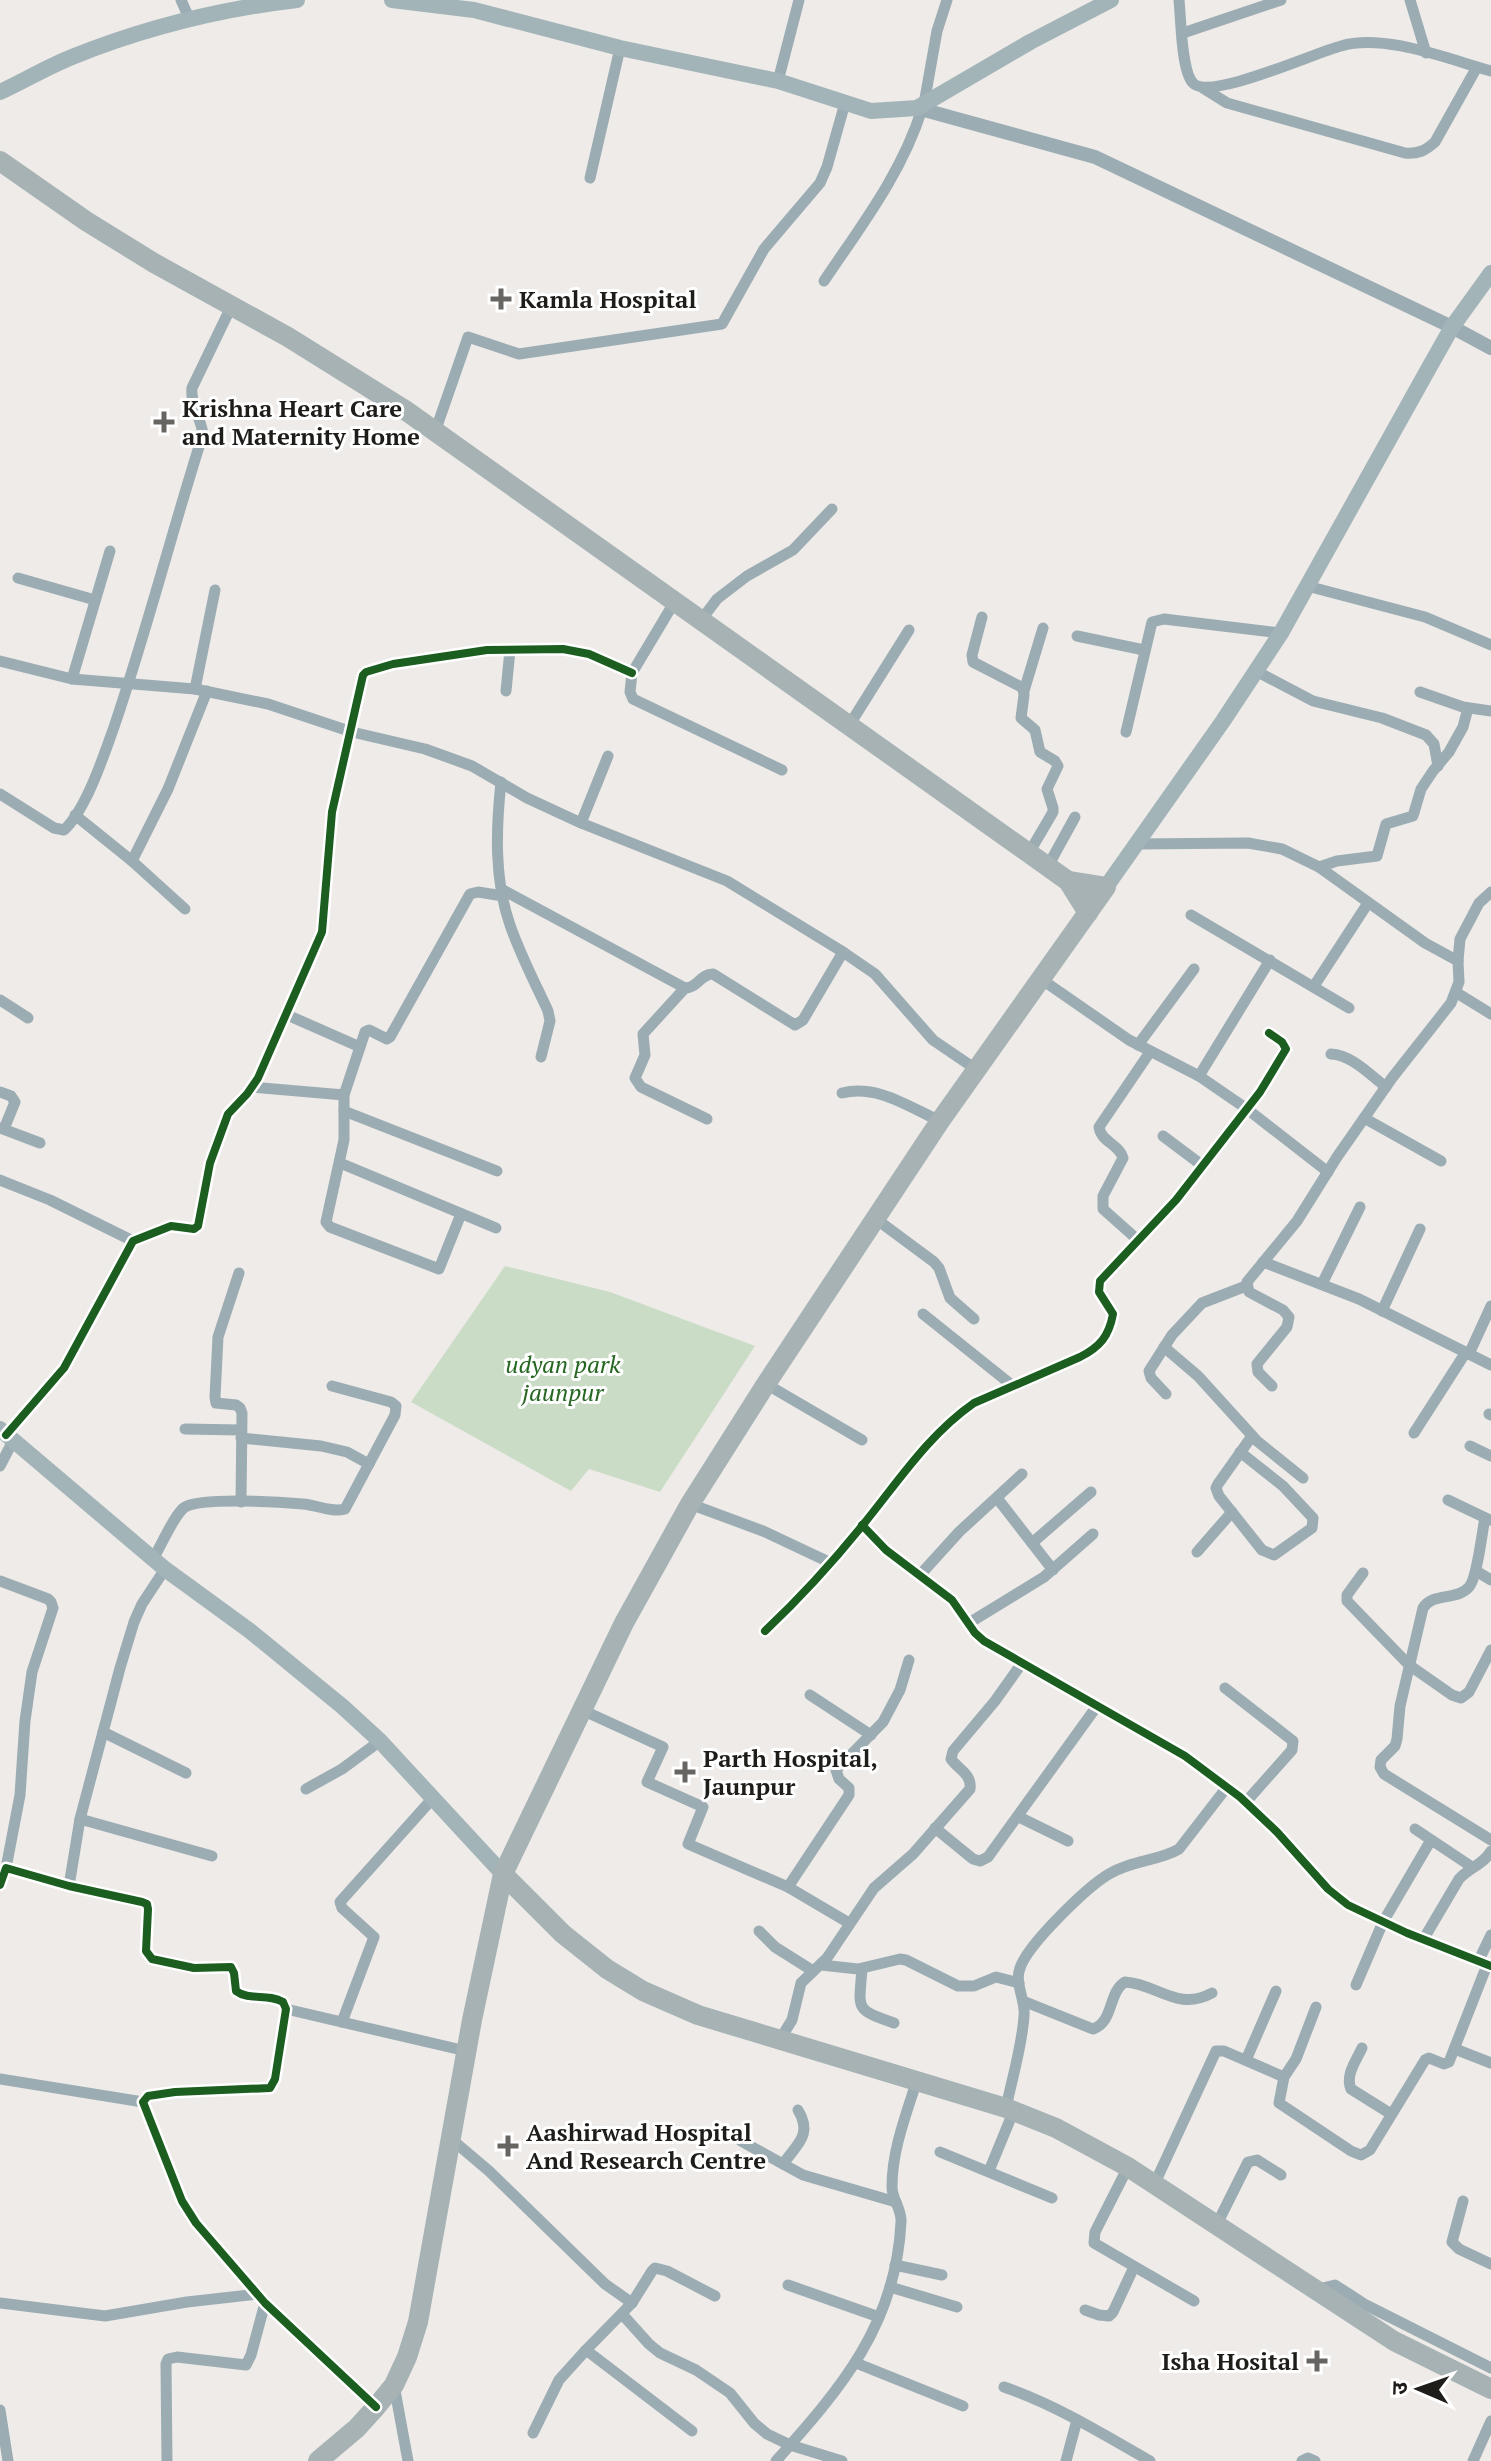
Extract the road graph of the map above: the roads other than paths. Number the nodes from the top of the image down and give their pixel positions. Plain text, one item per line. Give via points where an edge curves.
1 (181, 0) edge
2 (297, 0) edge
3 (392, 0) edge
4 (799, 0) edge
5 (947, 0) edge
6 (1111, 0) edge
7 (1179, 0) edge
8 (1281, 0) edge
9 (1410, 0) edge
10 (189, 18) junction
11 (1183, 33) junction
12 (620, 48) junction
13 (1426, 53) junction
14 (1477, 67) junction
15 (1491, 71) edge
16 (778, 81) junction
17 (1203, 88) junction
18 (0, 92) edge
19 (845, 103) junction
20 (921, 107) junction
21 (0, 161) edge
22 (590, 178) dead end
23 (1491, 273) edge
24 (824, 281) dead end
25 (232, 305) junction
26 (1452, 327) junction
27 (1491, 348) edge
28 (435, 432) junction
29 (832, 509) dead end
30 (110, 551) dead end
31 (18, 578) dead end
32 (1307, 586) junction
33 (215, 590) dead end
34 (95, 600) junction
35 (675, 601) junction
36 (982, 617) dead end
37 (702, 619) junction
38 (1043, 628) dead end
39 (909, 630) dead end
40 (1281, 633) junction
41 (1077, 636) dead end
42 (1491, 645) edge
43 (510, 650) junction
44 (1144, 650) junction
45 (0, 661) edge
46 (1256, 671) junction
47 (632, 673) junction
48 (72, 679) junction
49 (128, 684) junction
50 (201, 690) junction
51 (506, 691) dead end
52 (1024, 691) junction
53 (1420, 692) dead end
54 (1468, 708) junction
55 (1491, 711) edge
56 (850, 724) junction
57 (352, 732) junction
58 (1126, 732) dead end
59 (608, 756) dead end
60 (1438, 766) junction
61 (782, 770) dead end
62 (501, 782) junction
63 (0, 794) edge
64 (75, 815) junction
65 (1075, 817) dead end
66 (581, 823) junction
67 (1137, 844) junction
68 (1029, 853) junction
69 (132, 861) junction
70 (1048, 866) junction
71 (1319, 867) junction
72 (1068, 881) junction
73 (1106, 887) junction
74 (1491, 892) edge
75 (503, 893) junction
76 (1368, 903) junction
77 (185, 909) dead end
78 (1088, 913) junction
79 (1191, 915) dead end
80 (843, 952) junction
81 (1270, 960) junction
82 (1458, 961) junction
83 (1194, 969) dead end
84 (1041, 979) junction
85 (1314, 986) junction
86 (685, 988) junction
87 (1457, 993) junction
88 (0, 1000) edge
89 (1349, 1008) dead end
90 (285, 1014) junction
91 (1491, 1014) edge
92 (28, 1018) dead end
93 (1269, 1033) dead end
94 (1138, 1045) junction
95 (360, 1047) junction
96 (1150, 1052) junction
97 (1331, 1054) dead end
98 (541, 1057) dead end
99 (977, 1070) junction
100 (1199, 1076) junction
101 (252, 1087) junction
102 (1386, 1087) junction
103 (0, 1092) edge
104 (842, 1093) dead end
105 (344, 1095) junction
106 (1247, 1109) junction
107 (344, 1111) junction
108 (1364, 1118) junction
109 (707, 1119) dead end
110 (940, 1121) junction
111 (2, 1128) edge
112 (1163, 1136) dead end
113 (40, 1143) dead end
114 (1441, 1161) dead end
115 (340, 1163) junction
116 (1203, 1166) junction
117 (497, 1171) dead end
118 (1328, 1172) junction
119 (0, 1180) edge
120 (1360, 1207) dead end
121 (461, 1214) junction
122 (876, 1219) junction
123 (496, 1228) dead end
124 (1420, 1229) dead end
125 (133, 1241) junction
126 (1139, 1241) junction
127 (1263, 1262) junction
128 (239, 1273) dead end
129 (1322, 1284) junction
130 (1246, 1286) junction
131 (1491, 1306) edge
132 (1382, 1311) junction
133 (923, 1314) dead end
134 (974, 1319) dead end
135 (1164, 1347) junction
136 (1468, 1353) junction
137 (1491, 1365) edge
138 (766, 1384) junction
139 (332, 1386) dead end
140 (1013, 1386) junction
141 (1272, 1386) dead end
142 (1166, 1394) dead end
143 (185, 1429) dead end
144 (1414, 1433) dead end
145 (240, 1434) junction
146 (6, 1435) edge
147 (1252, 1436) junction
148 (862, 1440) dead end
149 (1470, 1446) dead end
150 (1240, 1452) junction
151 (1491, 1456) edge
152 (369, 1464) junction
153 (0, 1466) edge
154 (1022, 1474) dead end
155 (1303, 1478) dead end
156 (1091, 1492) dead end
157 (997, 1498) junction
158 (1448, 1500) dead end
159 (241, 1502) junction
160 (690, 1504) junction
161 (1232, 1512) junction
162 (1488, 1519) edge
163 (862, 1525) junction
164 (1093, 1534) dead end
165 (1032, 1543) junction
166 (1197, 1552) dead end
167 (831, 1563) junction
168 (159, 1564) junction
169 (1053, 1570) junction
170 (1476, 1571) junction
171 (1363, 1573) dead end
172 (920, 1575) junction
173 (1491, 1580) edge
174 (0, 1581) edge
175 (969, 1623) junction
176 (765, 1631) dead end
177 (1491, 1650) edge
178 (909, 1660) dead end
179 (1022, 1663) junction
180 (1409, 1665) junction
181 (1225, 1688) dead end
182 (810, 1695) dead end
183 (1097, 1706) junction
184 (582, 1710) junction
185 (103, 1732) junction
186 (871, 1735) junction
187 (380, 1741) junction
188 (186, 1773) dead end
189 (1227, 1787) junction
190 (306, 1789) dead end
191 (433, 1798) junction
192 (1245, 1803) junction
193 (1019, 1817) junction
194 (80, 1819) junction
195 (935, 1828) junction
196 (1415, 1829) dead end
197 (1431, 1840) junction
198 (1491, 1840) edge
199 (1068, 1841) dead end
200 (1491, 1851) edge
201 (212, 1856) dead end
202 (1472, 1867) junction
203 (6, 1868) junction
204 (503, 1874) junction
205 (0, 1885) edge
206 (69, 1886) junction
207 (788, 1887) junction
208 (1383, 1922) junction
209 (849, 1923) junction
210 (759, 1931) dead end
211 (1491, 1935) edge
212 (1423, 1940) junction
213 (1486, 1964) edge
214 (817, 1968) junction
215 (862, 1969) junction
216 (1019, 1983) junction
217 (1356, 1985) dead end
218 (1276, 1991) dead end
219 (1212, 1993) dead end
220 (1023, 2001) junction
221 (1316, 2007) dead end
222 (286, 2009) junction
223 (342, 2022) junction
224 (894, 2023) dead end
225 (779, 2041) junction
226 (1362, 2048) dead end
227 (1455, 2049) junction
228 (466, 2051) junction
229 (1246, 2060) junction
230 (1491, 2063) edge
231 (1284, 2077) junction
232 (0, 2079) edge
233 (917, 2080) junction
234 (143, 2102) junction
235 (1010, 2109) junction
236 (798, 2110) dead end
237 (1391, 2114) junction
238 (450, 2138) junction
239 (741, 2141) dead end
240 (940, 2152) dead end
241 (783, 2164) junction
242 (1128, 2167) junction
243 (989, 2171) junction
244 (1281, 2175) dead end
245 (1154, 2185) junction
246 (1052, 2198) dead end
247 (1463, 2201) dead end
248 (896, 2202) junction
249 (1216, 2226) junction
250 (1491, 2264) edge
251 (895, 2265) junction
252 (1134, 2267) junction
253 (942, 2275) dead end
254 (788, 2285) dead end
255 (890, 2287) junction
256 (1314, 2290) junction
257 (715, 2296) dead end
258 (261, 2299) junction
259 (1194, 2301) dead end
260 (0, 2303) edge
261 (632, 2303) junction
262 (957, 2307) dead end
263 (1085, 2310) dead end
264 (622, 2314) junction
265 (879, 2317) junction
266 (586, 2350) junction
267 (856, 2363) junction
268 (1491, 2368) edge
269 (394, 2385) junction
270 (1004, 2387) dead end
271 (1491, 2389) edge
272 (963, 2406) dead end
273 (376, 2407) junction
274 (0, 2410) edge
275 (1077, 2420) junction
276 (1491, 2421) edge
277 (692, 2431) dead end
278 (533, 2433) dead end
279 (790, 2445) junction
280 (8, 2461) edge
281 (167, 2461) edge
282 (318, 2461) edge
283 (408, 2461) edge
284 (776, 2461) edge
285 (842, 2461) edge
286 (1066, 2461) edge
287 (1150, 2461) edge
288 (1302, 2461) edge
289 (1315, 2461) edge
290 (1473, 2461) edge

1 - 10 street
2 - 10 main road
3 - 12 main road via 474,10
4 - 16 street
5 - 20 street
6 - 20 main road
7 - 11 street
8 - 11 street
9 - 13 street
10 - 18 main road via 70,58
11 - 17 street via 1186,69 1194,84
12 - 16 main road
12 - 22 street
13 - 14 street
13 - 17 street via 1357,42 1235,83
14 - 15 street
14 - 17 street via 1435,142 1417,154 1269,116 1227,103
16 - 19 main road
19 - 20 main road via 871,111
19 - 28 street via 820,183 764,249 722,324 519,354 468,337
20 - 24 street via 913,138 891,179
20 - 26 street via 1095,157
21 - 25 highway via 86,221
23 - 26 main road
25 - 28 highway
25 - 49 street via 192,388 203,434
26 - 27 street
26 - 32 main road
28 - 35 highway
29 - 37 street via 793,550 747,576 717,599
30 - 34 street
31 - 34 street
32 - 40 main road
32 - 42 street via 1425,617
33 - 50 street
34 - 48 street
35 - 37 highway
35 - 47 street
36 - 52 street via 973,662
37 - 56 highway
38 - 52 street
39 - 56 street
40 - 44 street via 1157,619 1149,627
40 - 46 main road
41 - 44 street
43 - 47 street via 576,651
43 - 51 street
43 - 57 street via 366,672
44 - 58 street
45 - 48 street
46 - 60 street via 1313,701 1426,735 1434,744
46 - 67 main road
47 - 61 street via 630,692 641,705
48 - 49 street
49 - 50 street
49 - 64 street via 98,772
50 - 57 street via 268,704
50 - 69 street via 168,789
52 - 68 street via 1021,718 1035,730 1040,752 1058,766 1047,789 1053,812
53 - 54 street
54 - 55 street
54 - 60 street via 1463,727
56 - 68 highway
57 - 62 street via 425,749
57 - 90 street via 332,812 322,932
59 - 66 street
60 - 71 street via 1421,789 1413,816 1386,824 1377,856
62 - 66 street
62 - 75 street via 496,841
63 - 64 street via 59,830
64 - 69 street
65 - 70 street
66 - 80 street via 727,881
67 - 71 street via 1248,843 1282,849
67 - 73 main road
68 - 70 highway
69 - 77 street
70 - 72 highway
71 - 76 street
72 - 73 highway
72 - 78 highway
73 - 78 highway
74 - 82 street via 1465,927
75 - 86 street
75 - 95 street via 470,894 390,1037 368,1031
75 - 98 street via 510,927 548,1011
76 - 82 street
76 - 85 street
78 - 84 highway
79 - 81 street
80 - 86 street via 795,1025 713,974
80 - 99 street via 875,974 933,1040
81 - 85 street
81 - 100 street
82 - 87 street
83 - 94 street
84 - 94 street
84 - 99 highway
85 - 89 street
86 - 109 street via 643,1034 645,1055 635,1078 641,1087
87 - 91 street
87 - 102 street
88 - 92 street
90 - 95 street
90 - 101 street
93 - 106 street via 1285,1045 1285,1054
94 - 96 street
95 - 105 street
96 - 100 street
96 - 126 street via 1099,1127 1123,1158 1103,1196 1103,1209
97 - 102 street via 1351,1060
99 - 110 highway
100 - 106 street
101 - 105 street
101 - 125 street via 228,1114 210,1163 198,1226 171,1226
102 - 108 street
103 - 111 street via 15,1102
104 - 110 street via 883,1094
105 - 107 street
106 - 116 street
106 - 118 street
107 - 115 street
107 - 117 street
108 - 114 street
108 - 118 street
110 - 122 highway
111 - 113 street
112 - 116 street
115 - 121 street
115 - 121 street via 326,1222 330,1227 439,1269
116 - 126 street
118 - 127 street
119 - 125 street
120 - 129 street
121 - 123 street
122 - 134 street via 934,1262 950,1298
122 - 138 highway
124 - 132 street
125 - 146 street via 64,1368
126 - 140 street via 1098,1284 1113,1314 1107,1334 1093,1350
127 - 129 street
127 - 130 street
128 - 145 street via 218,1337 215,1397 216,1403 240,1408
129 - 132 street
130 - 135 street via 1202,1303
130 - 141 street via 1289,1317 1257,1364
131 - 136 street
132 - 136 street
133 - 140 street
135 - 142 street via 1149,1374
135 - 147 street
136 - 137 street
136 - 144 street
138 - 148 street
138 - 160 highway
139 - 152 street via 396,1406
140 - 163 street via 974,1403 941,1429
143 - 145 street
145 - 152 street via 347,1452
145 - 159 street
146 - 153 street
146 - 168 main road
147 - 150 street
147 - 155 street
149 - 151 street
150 - 161 street via 1216,1488
150 - 161 street via 1283,1486 1313,1523 1309,1531 1270,1555
152 - 159 street via 341,1511
154 - 157 street
156 - 165 street
157 - 165 street
157 - 172 street
158 - 162 street
159 - 168 street via 183,1508
160 - 167 street
160 - 184 highway
161 - 166 street
162 - 170 street
163 - 167 street
163 - 172 street
164 - 169 street
165 - 169 street
167 - 176 street
168 - 185 street via 134,1622
168 - 187 main road via 303,1673
169 - 175 street
170 - 173 street
170 - 180 street via 1464,1591 1427,1602
171 - 180 street via 1347,1601
172 - 175 street via 952,1600
174 - 203 street via 48,1599 53,1608 32,1672 20,1795
175 - 179 street via 984,1641
177 - 180 street via 1461,1698
178 - 186 street via 893,1705
179 - 183 street
179 - 195 street via 953,1751 951,1759 968,1775 970,1789
180 - 198 street via 1397,1739 1380,1767
181 - 192 street via 1293,1741 1292,1750
182 - 186 street
183 - 189 street via 1185,1756
183 - 193 street
184 - 204 highway
184 - 207 street via 663,1747 647,1782 703,1807 688,1844
185 - 188 street
185 - 194 street
186 - 207 street via 836,1770 849,1795
187 - 190 street
187 - 191 main road
189 - 192 street
189 - 216 street via 1179,1849 1132,1862 1095,1884 1026,1955
191 - 204 main road
191 - 223 street via 340,1902 374,1937
192 - 208 street via 1328,1889
193 - 195 street via 980,1861
193 - 199 street
194 - 201 street
194 - 206 street
195 - 209 street via 874,1888
196 - 197 street
197 - 202 street
197 - 208 street
200 - 202 street via 1483,1863
202 - 212 street via 1446,1898
203 - 205 street
203 - 206 street
204 - 225 highway via 563,1934 643,1991
204 - 228 highway
206 - 222 street via 147,1904 148,1956 194,1968 231,1967 241,1995 278,1998
207 - 209 street
208 - 212 street
208 - 217 street
209 - 214 street
210 - 214 street via 775,1947
211 - 213 street
212 - 213 street
213 - 227 street
214 - 215 street
214 - 225 street via 801,1983 792,2020
215 - 216 street via 900,1959 958,1986 991,1978
215 - 224 street via 862,2009
216 - 220 street
218 - 229 street
219 - 220 street via 1180,1999 1125,1982 1103,2024 1093,2029
220 - 235 street
221 - 231 street
222 - 223 street
222 - 234 street via 270,2088 175,2092 148,2096
223 - 228 street
225 - 233 highway
226 - 237 street via 1349,2085
227 - 230 street
227 - 237 street via 1447,2064 1425,2060
228 - 238 highway
229 - 231 street
229 - 245 street via 1216,2051
231 - 237 street via 1281,2106 1356,2154 1370,2150
232 - 234 street
233 - 235 highway
233 - 248 street via 894,2160
234 - 258 street via 182,2201
235 - 242 highway
235 - 243 street
236 - 241 street via 805,2133
238 - 261 street via 605,2284
238 - 269 highway via 418,2322
239 - 241 street
240 - 243 street
241 - 248 street via 815,2179
242 - 245 highway
242 - 252 street via 1094,2243
243 - 246 street
244 - 249 street via 1257,2160 1248,2162
245 - 249 highway
247 - 250 street via 1452,2242
248 - 251 street via 901,2224
249 - 256 highway
251 - 253 street
251 - 255 street
252 - 259 street
252 - 263 street via 1109,2316
254 - 265 street
255 - 262 street
255 - 265 street
256 - 268 street via 1335,2285
256 - 271 highway via 1394,2341
257 - 261 street via 655,2268
258 - 260 street via 187,2302 105,2316
258 - 273 street
258 - 281 street via 246,2365 168,2359
261 - 264 street
264 - 266 street
264 - 279 street via 660,2353 717,2383 754,2423
265 - 267 street
266 - 277 street
266 - 278 street via 552,2392
267 - 272 street
267 - 279 street
269 - 273 highway
269 - 283 street
270 - 275 street
273 - 282 highway
274 - 280 street
275 - 286 street
275 - 287 street
276 - 290 street
279 - 284 street
279 - 285 street
288 - 289 street

